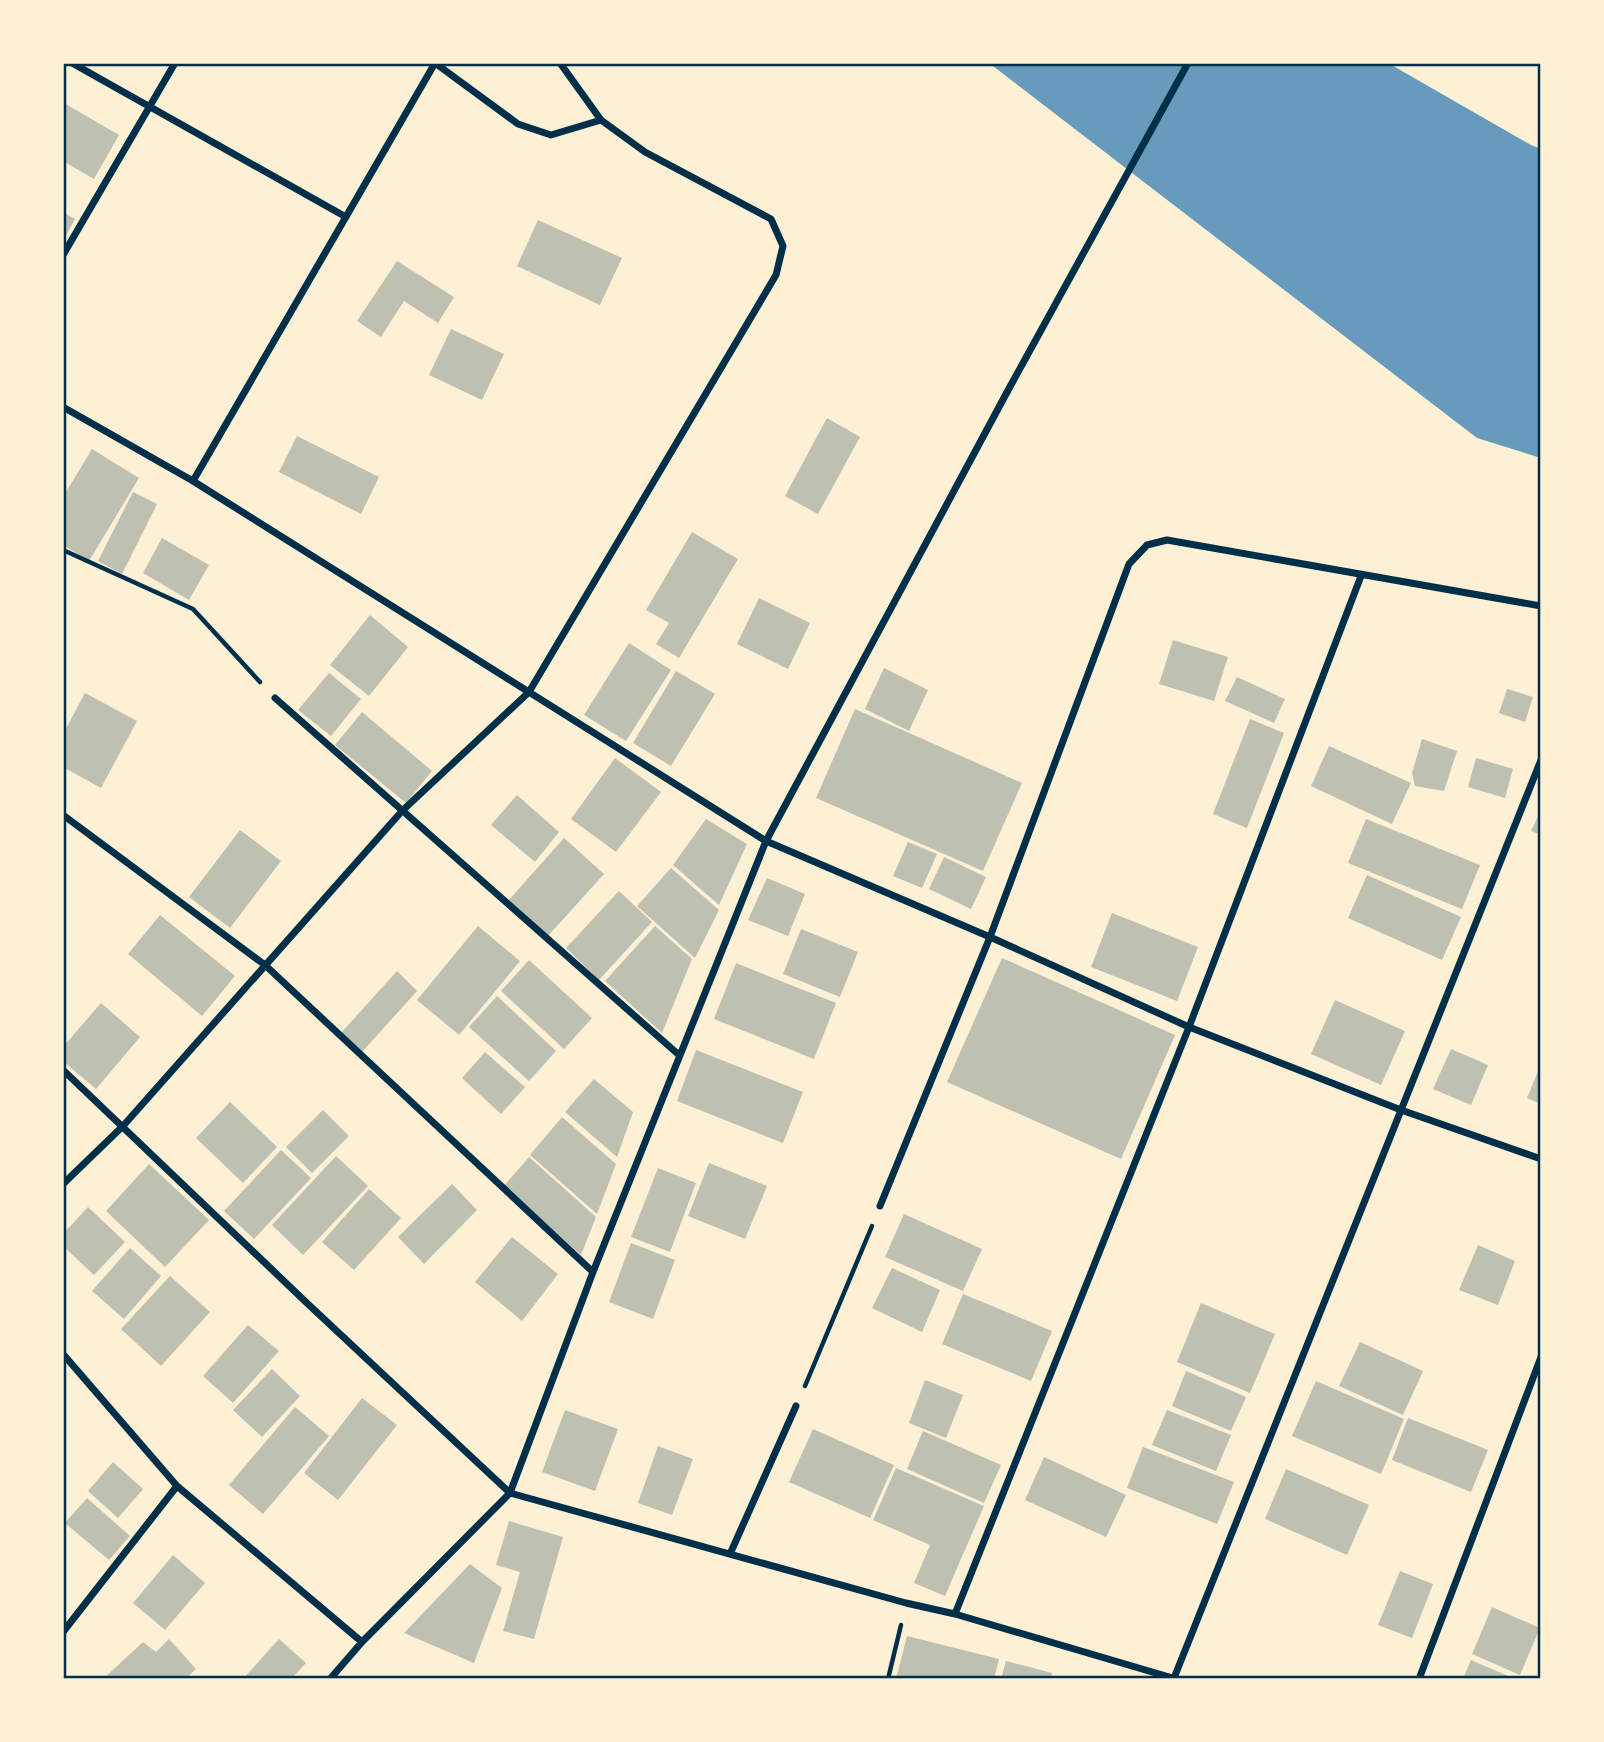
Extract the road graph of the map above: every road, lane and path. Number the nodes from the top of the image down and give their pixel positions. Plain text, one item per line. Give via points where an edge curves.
1 (72, 63) edge
2 (175, 63) edge
3 (435, 63) edge
4 (560, 63) edge
5 (1188, 63) edge
6 (149, 106) junction
7 (601, 120) junction
8 (346, 217) junction
9 (63, 255) edge
10 (63, 407) edge
11 (193, 481) junction
12 (63, 550) edge
13 (1361, 576) junction
14 (1541, 606) edge
15 (529, 692) junction
16 (275, 698) joint
17 (1541, 760) edge
18 (402, 811) junction
19 (63, 815) edge
20 (766, 841) junction
21 (990, 937) junction
22 (265, 965) junction
23 (1189, 1027) junction
24 (679, 1055) junction
25 (63, 1070) edge
26 (1401, 1110) junction
27 (123, 1126) junction
28 (1541, 1159) edge
29 (63, 1184) edge
30 (880, 1206) joint
31 (593, 1272) junction
32 (63, 1354) edge
33 (1541, 1357) edge
34 (796, 1406) joint
35 (177, 1486) junction
36 (510, 1493) junction
37 (730, 1554) junction
38 (906, 1603) junction
39 (954, 1614) junction
40 (63, 1632) edge
41 (362, 1642) junction
42 (330, 1679) edge
43 (888, 1679) edge
44 (1175, 1679) edge
45 (1419, 1679) edge

1 - 6 street
2 - 6 street
3 - 7 street via 519,124 551,135
3 - 8 street
4 - 7 street
5 - 20 street
6 - 8 street
6 - 9 street
7 - 15 street via 645,152 771,219 783,246 776,275
8 - 11 street
10 - 11 street
11 - 15 street
12 - 16 path via 193,609
13 - 14 street
13 - 21 street via 1167,540 1147,545 1129,564
13 - 23 street
15 - 18 street
15 - 20 street
16 - 18 street
17 - 26 street
18 - 22 street
18 - 24 street
19 - 22 street
20 - 21 street
20 - 24 street
21 - 23 street
21 - 30 street
22 - 27 street
22 - 31 street
23 - 26 street
23 - 39 street
24 - 31 street
25 - 27 street
26 - 28 street
26 - 44 street
27 - 29 street
27 - 36 street
30 - 34 path
31 - 36 street
32 - 35 street
33 - 45 street
34 - 37 street
35 - 40 street
35 - 41 street
36 - 37 street
36 - 41 street
37 - 38 street
38 - 39 street
38 - 43 path
39 - 44 street
41 - 42 street

